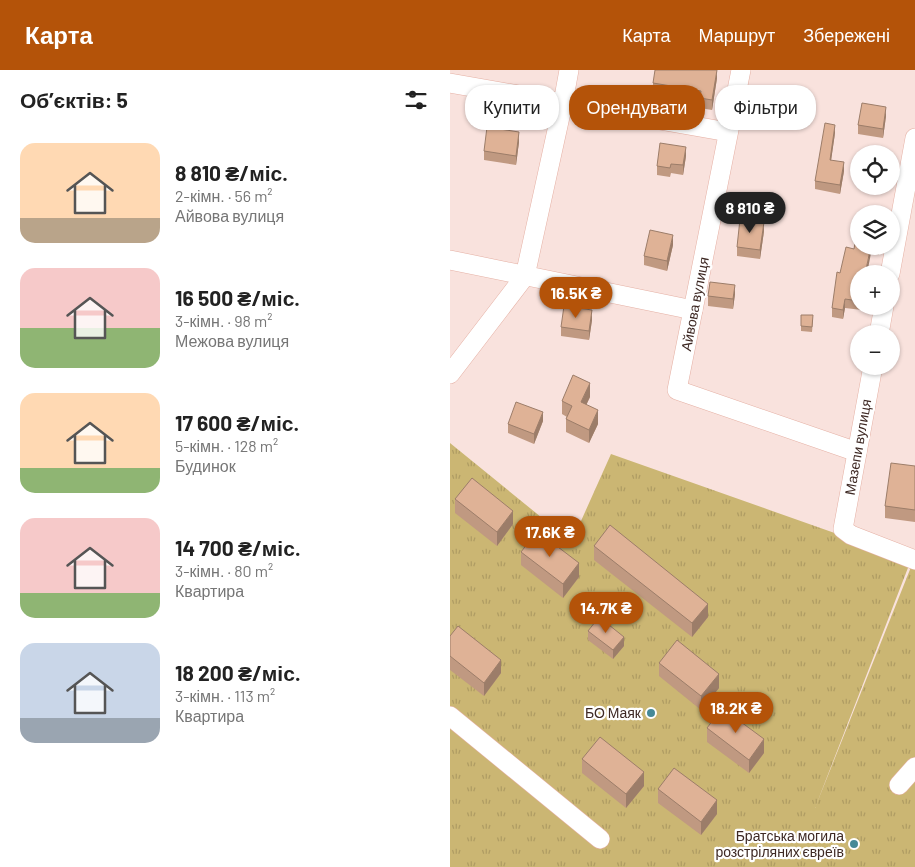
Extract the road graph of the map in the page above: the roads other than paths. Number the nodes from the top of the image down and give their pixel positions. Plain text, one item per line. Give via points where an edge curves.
1 (569, 70) edge
2 (741, 70) edge
3 (450, 83) edge
4 (564, 103) junction
5 (728, 132) junction
6 (915, 138) edge
7 (450, 260) edge
8 (892, 265) edge
9 (525, 276) junction
10 (694, 310) junction
11 (450, 374) edge
12 (871, 375) edge
13 (857, 452) junction
14 (915, 560) edge
15 (450, 716) edge
16 (915, 767) edge
17 (899, 785) dead end
18 (600, 839) dead end

1 - 4 street
2 - 5 street, Айвова вулиця
3 - 4 street
4 - 5 street
4 - 9 street
5 - 10 street, Айвова вулиця
6 - 8 street
7 - 9 street
9 - 10 street
9 - 11 street
10 - 13 street, Айвова вулиця via 678,390
12 - 13 street, Мазепи вулиця
13 - 14 street, Мазепи вулиця via 843,529 850,535
15 - 18 street
16 - 17 street

